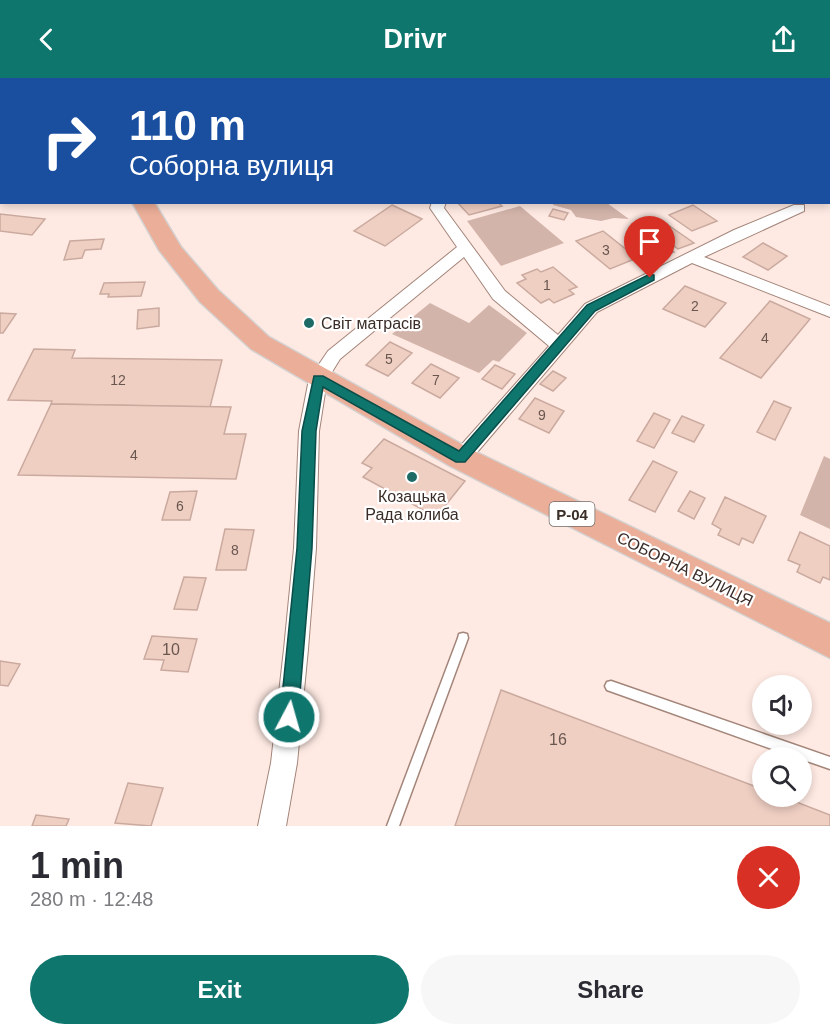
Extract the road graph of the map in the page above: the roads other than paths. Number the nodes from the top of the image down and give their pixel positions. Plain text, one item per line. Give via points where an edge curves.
1 (144, 204) edge
2 (438, 204) edge
3 (799, 208) dead end
4 (466, 248) junction
5 (690, 257) junction
6 (830, 312) edge
7 (559, 345) junction
8 (318, 379) junction
9 (460, 458) junction
10 (463, 638) dead end
11 (830, 641) edge
12 (611, 686) dead end
13 (830, 763) edge
14 (272, 826) edge
15 (393, 826) edge

1 - 8 main road, СОБОРНА ВУЛИЦЯ / Р-04 via 171,250 209,296 260,343
2 - 4 street via 437,208
3 - 5 street
4 - 7 street via 500,295
4 - 8 street via 334,355
5 - 6 street
5 - 7 street via 591,308
7 - 9 street
8 - 9 main road, СОБОРНА ВУЛИЦЯ / Р-04
8 - 14 street via 309,431 296,650 284,763
9 - 11 main road, СОБОРНА ВУЛИЦЯ / Р-04
10 - 15 lane
12 - 13 lane

